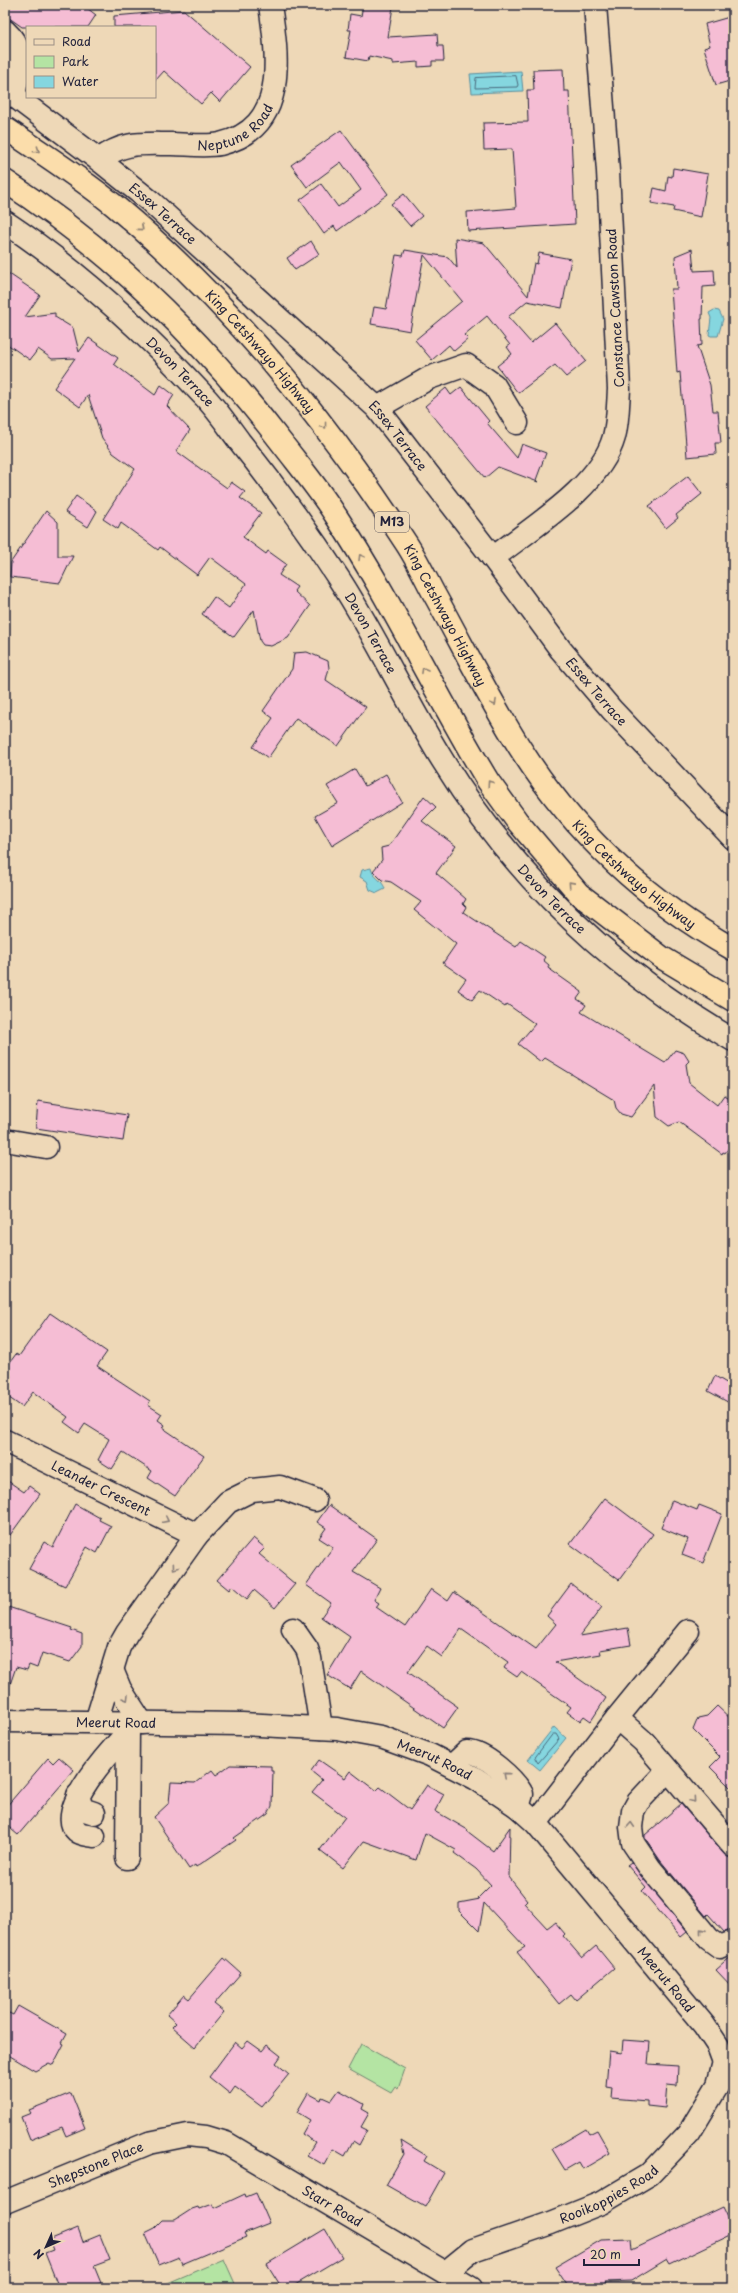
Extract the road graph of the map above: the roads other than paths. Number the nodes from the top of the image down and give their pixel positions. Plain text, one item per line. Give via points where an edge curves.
1 (270, 5) edge
2 (595, 5) edge
3 (5, 31) edge
4 (9, 92) edge
5 (5, 128) edge
6 (100, 160) junction
7 (5, 181) edge
8 (5, 222) edge
9 (377, 408) junction
10 (517, 423) dead end
11 (493, 558) junction
12 (733, 838) edge
13 (594, 906) junction
14 (733, 949) edge
15 (733, 1000) edge
16 (733, 1014) edge
17 (733, 1040) edge
18 (5, 1140) edge
19 (46, 1147) dead end
20 (5, 1442) edge
21 (315, 1500) dead end
22 (197, 1535) junction
23 (293, 1630) dead end
24 (688, 1631) dead end
25 (113, 1672) junction
26 (617, 1718) junction
27 (5, 1721) edge
28 (96, 1722) junction
29 (133, 1726) junction
30 (321, 1728) junction
31 (667, 1771) junction
32 (78, 1796) junction
33 (94, 1813) dead end
34 (536, 1823) junction
35 (94, 1836) dead end
36 (733, 1846) edge
37 (127, 1858) dead end
38 (733, 1942) edge
39 (729, 2062) edge
40 (188, 2135) joint
41 (5, 2202) edge
42 (446, 2272) junction
43 (471, 2288) edge

1 - 6 street, Neptune Road via 275,37 276,84 271,103 254,126 240,136 219,144 133,144 118,147
2 - 11 street, Constance Cawston Road via 608,171 619,389 618,420 614,438 599,469 578,492
3 - 4 street via 18,46 21,57
4 - 6 street, Essex Terrace
5 -> 14 highway, King Cetshwayo Highway / M13 via 113,204 179,263 246,330 330,433 408,546 516,742 560,804 590,840 626,875 662,904
6 - 9 street, Essex Terrace via 150,201
13 -> 7 highway via 579,894 553,864 488,781 336,515 250,402 209,356 118,266 82,235
8 - 17 street, Devon Terrace via 46,250 120,313 204,395 279,491 342,584 443,762 492,834 537,887 583,932 639,978
9 - 10 street via 428,378 466,365 494,385
9 - 11 street, Essex Terrace
11 - 12 street, Essex Terrace via 561,650 612,710
13 - 15 highway via 666,961
13 - 16 highway via 615,931 673,979
18 - 19 street
20 -> 22 street, Leander Crescent
21 - 22 street via 280,1487 252,1490 228,1502
22 -> 25 street via 128,1632 119,1647
23 - 30 street via 307,1649 310,1658
24 - 26 street
25 - 28 street
25 -> 29 street
26 - 31 street via 644,1742
26 - 34 street
27 - 28 street, Meerut Road
28 - 29 street, Meerut Road
29 - 30 street, Meerut Road via 242,1724
29 - 32 street
29 - 37 street
30 - 34 street, Meerut Road via 381,1737 430,1754 475,1778 518,1807
31 -> 36 street
38 -> 31 street via 720,1947 709,1939 650,1868 633,1843 633,1811 638,1802
32 - 33 street via 82,1809
32 - 35 street via 73,1807 72,1824 80,1833
34 - 39 street, Meerut Road via 704,2025
39 - 42 street, Rooikoppies Road via 689,2133 650,2174 602,2203 473,2250
40 - 41 street, Shepstone Place via 149,2143
40 - 42 street, Starr Road via 226,2143
42 - 43 street, Starr Road

